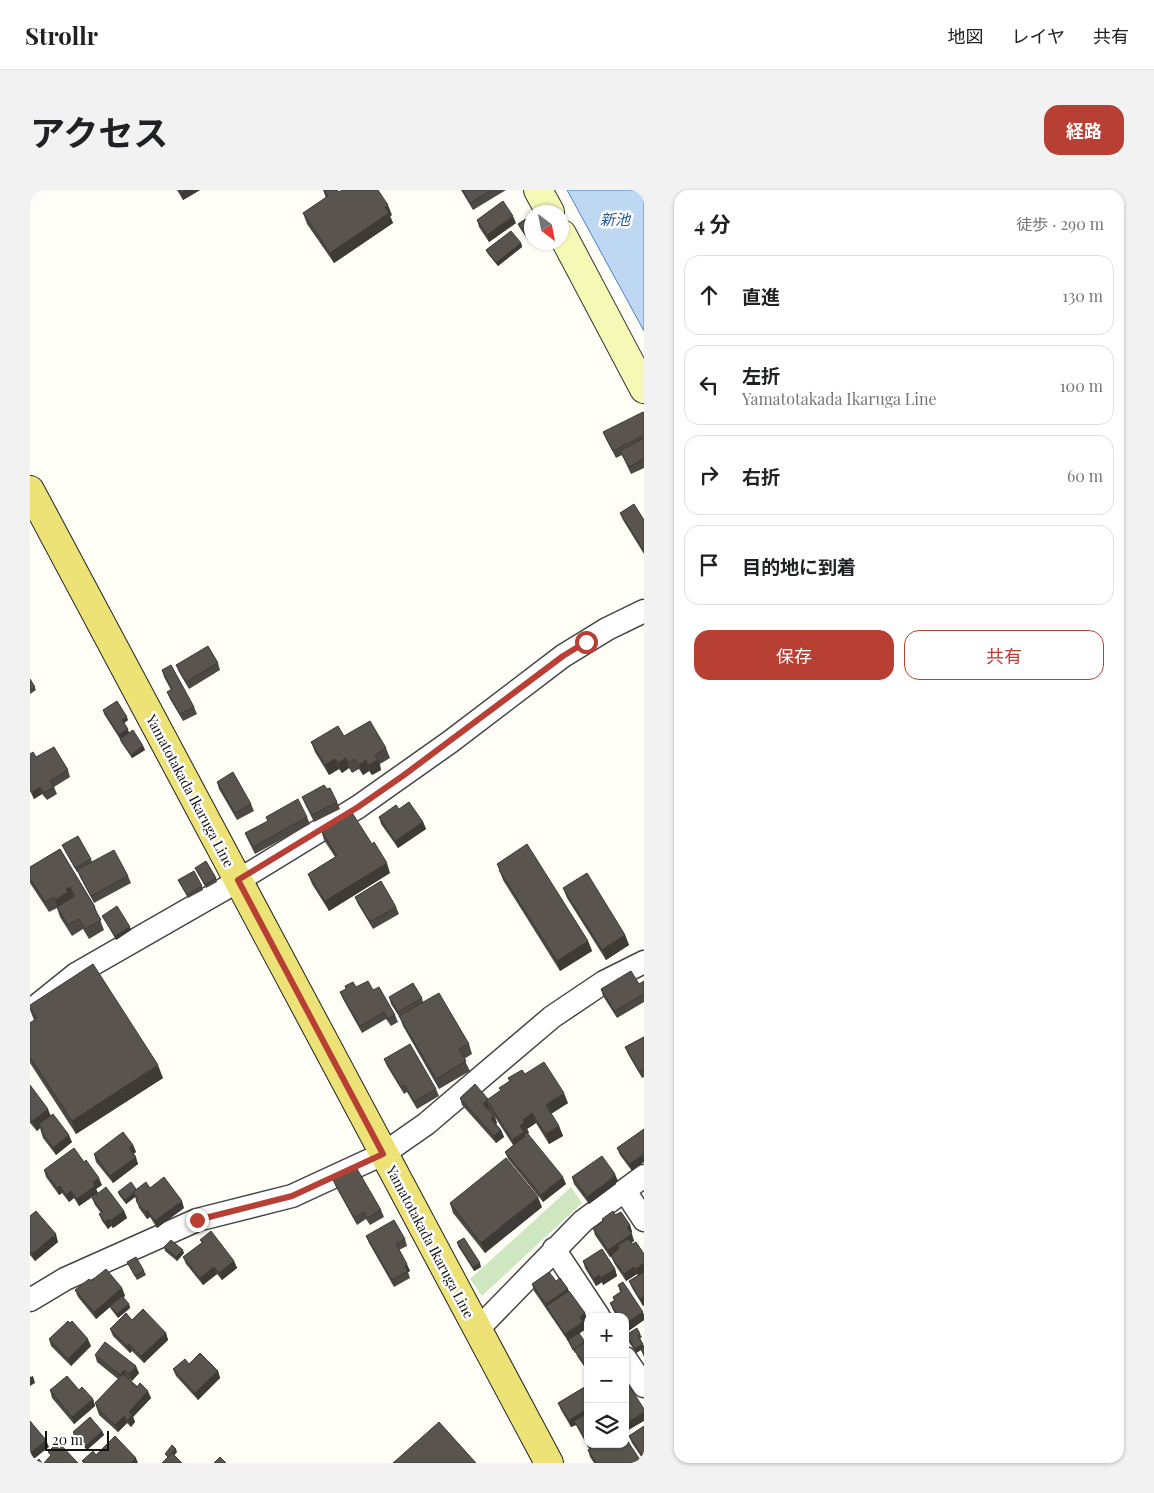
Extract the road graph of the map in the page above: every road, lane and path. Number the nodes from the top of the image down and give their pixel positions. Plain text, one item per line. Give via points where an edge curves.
1 (538, 190) edge
2 (546, 205) edge
3 (569, 247) edge
4 (644, 389) edge
5 (30, 490) edge
6 (644, 611) edge
7 (238, 880) junction
8 (644, 962) edge
9 (30, 1011) edge
10 (383, 1154) junction
11 (644, 1176) edge
12 (625, 1190) junction
13 (644, 1220) edge
14 (554, 1249) junction
15 (30, 1300) edge
16 (596, 1313) edge
17 (477, 1330) junction
18 (629, 1364) edge
19 (644, 1386) edge
20 (549, 1463) edge

1 - 2 main road
3 - 4 main road
5 - 7 main road, Yamatotakada Ikaruga Line
6 - 7 street via 563,656 358,807
7 - 9 street via 76,974
7 - 10 main road, Yamatotakada Ikaruga Line
8 - 10 street via 604,982 552,1017 426,1124
10 - 15 street via 292,1196 197,1220 65,1278
10 - 17 main road, Yamatotakada Ikaruga Line
11 - 12 street
12 - 13 street
12 - 14 street via 583,1221
14 - 16 street
14 - 17 street
17 - 20 main road, Yamatotakada Ikaruga Line
18 - 19 street

